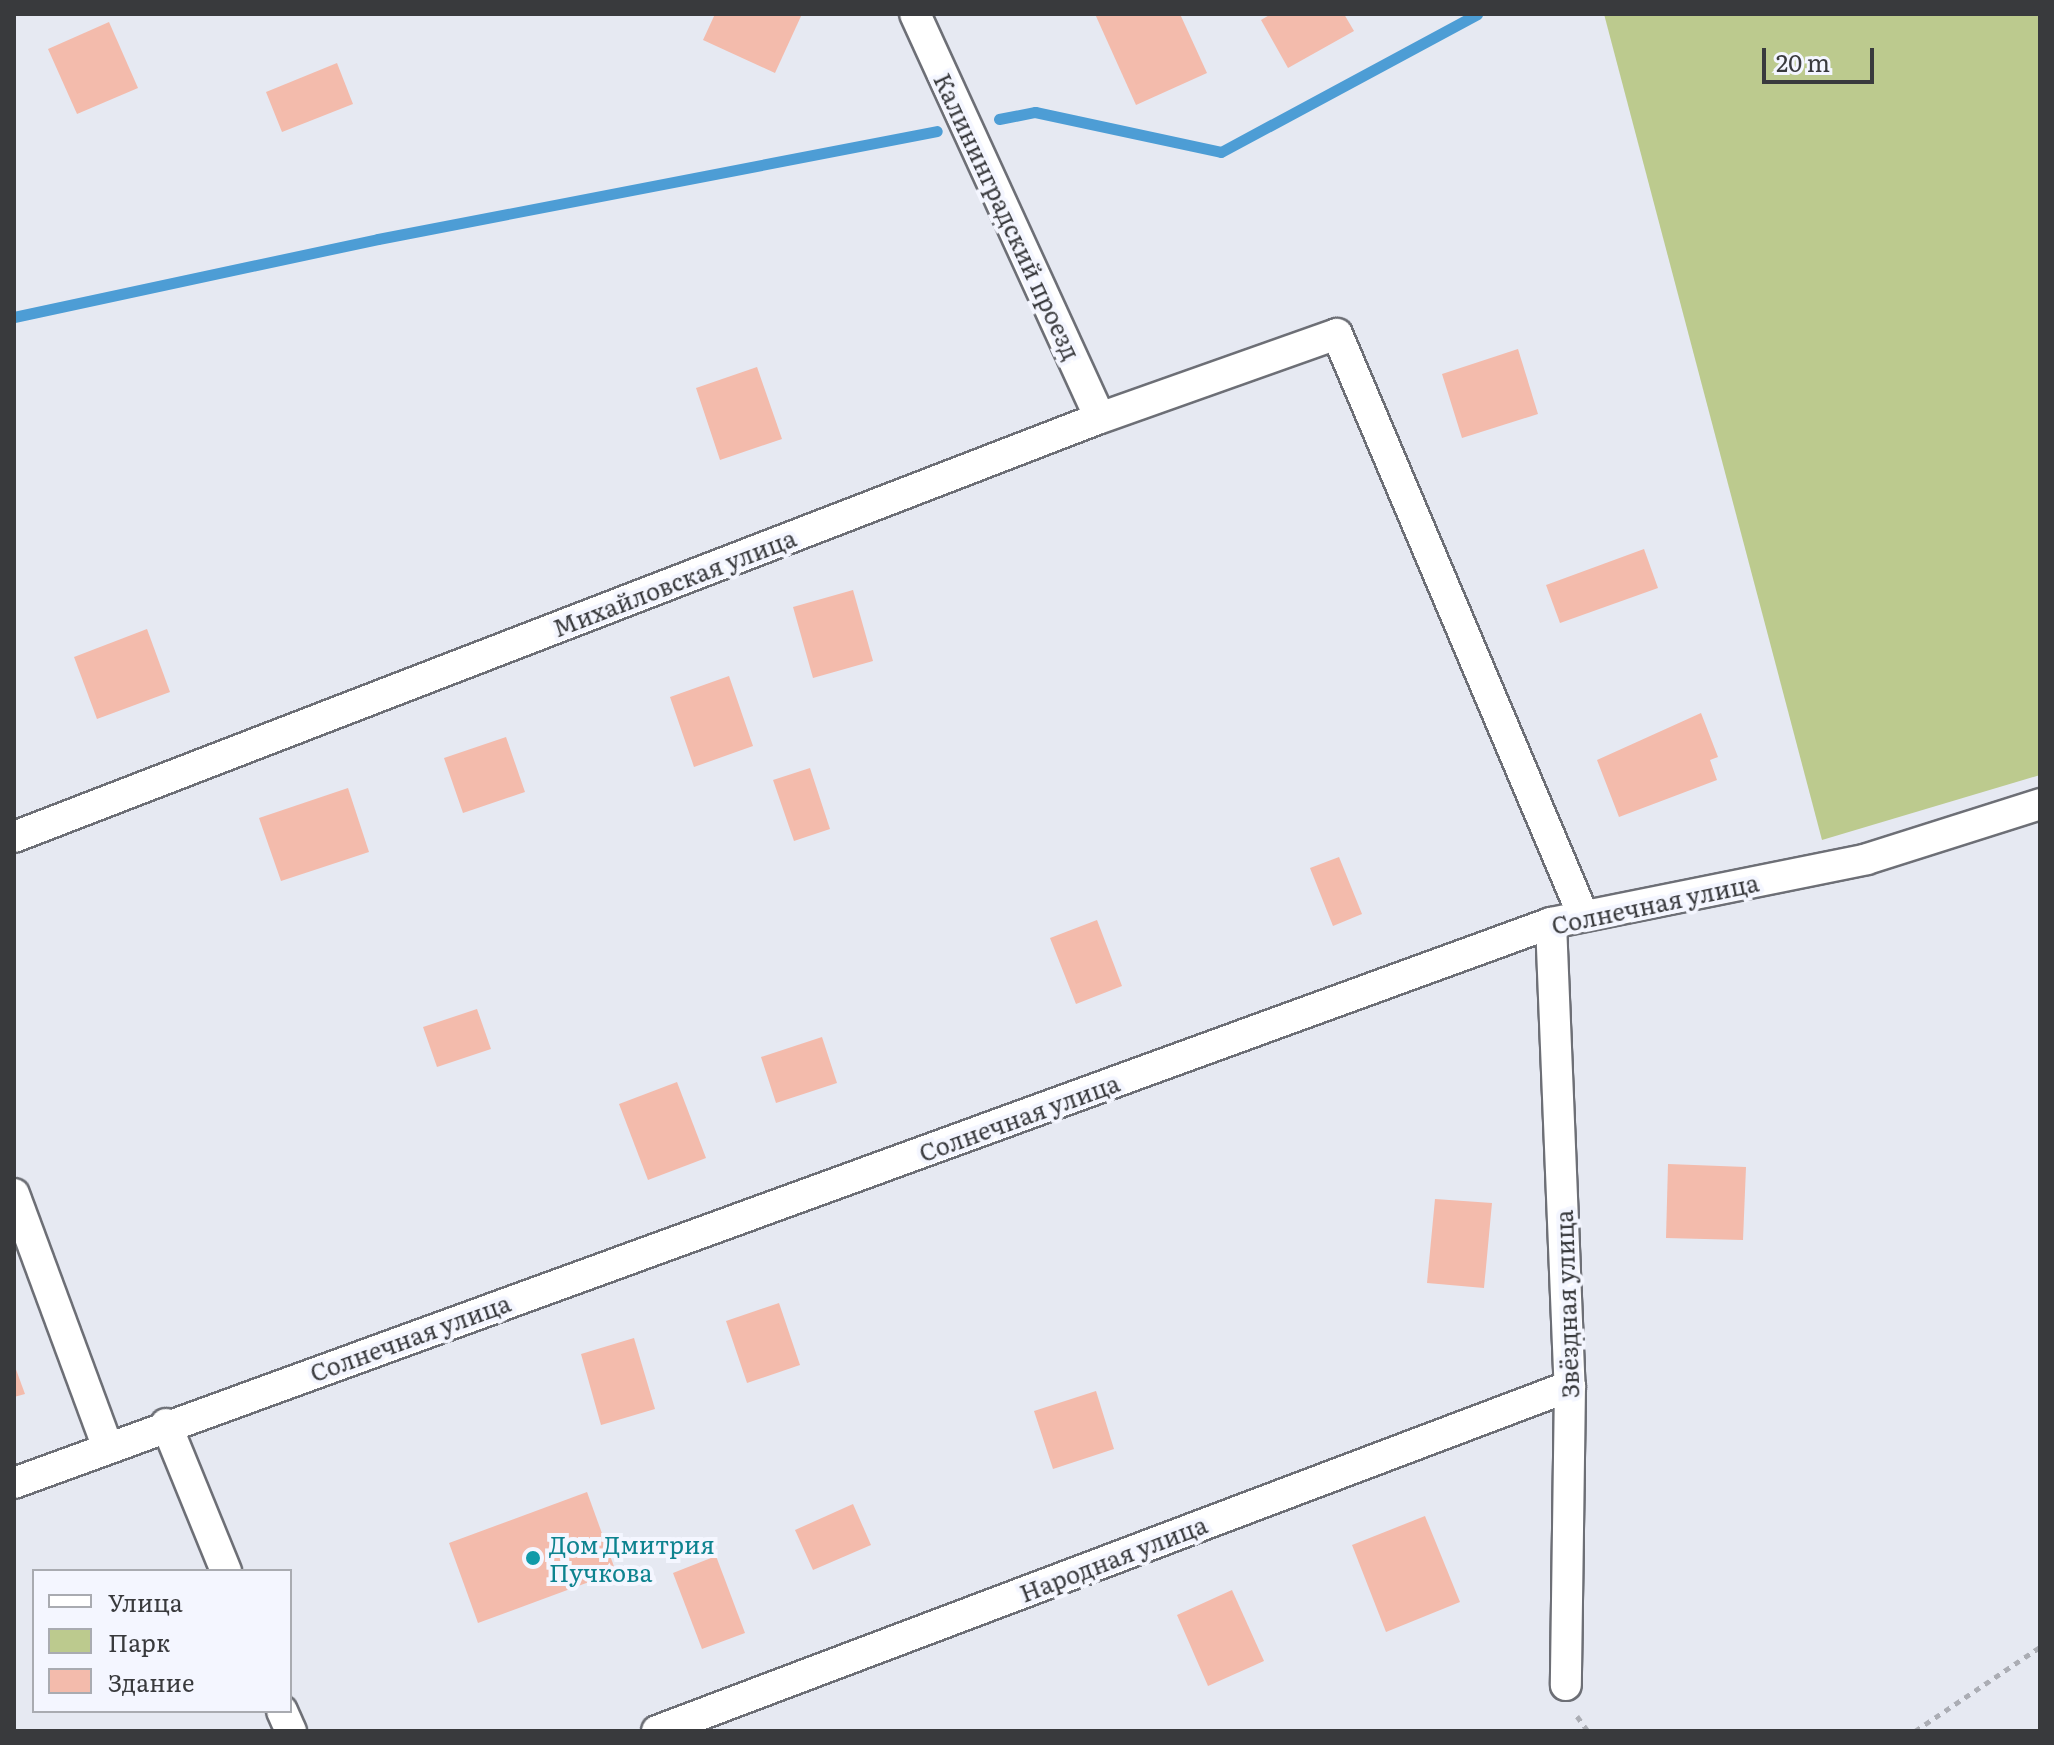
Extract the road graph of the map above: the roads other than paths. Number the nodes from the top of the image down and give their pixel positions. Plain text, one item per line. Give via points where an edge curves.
1 (915, 14) edge
2 (1100, 418) junction
3 (2040, 804) edge
4 (14, 837) edge
5 (1583, 915) junction
6 (1551, 923) junction
7 (14, 1194) edge
8 (1570, 1386) junction
9 (166, 1424) junction
10 (107, 1446) junction
11 (14, 1483) edge
12 (225, 1569) edge
13 (1566, 1685) dead end
14 (657, 1731) edge

1 - 2 street, Калининградский проезд
2 - 4 street, Михайловская улица
2 - 5 street, Михайловская улица via 1337,334
3 - 5 street, Солнечная улица via 1867,859
5 - 6 street, Солнечная улица
6 - 8 street, Звёздная улица
6 - 9 street, Солнечная улица
7 - 10 street
8 - 13 street, Звёздная улица
8 - 14 street, Народная улица
9 - 10 street, Солнечная улица
9 - 12 street
10 - 11 street, Солнечная улица

